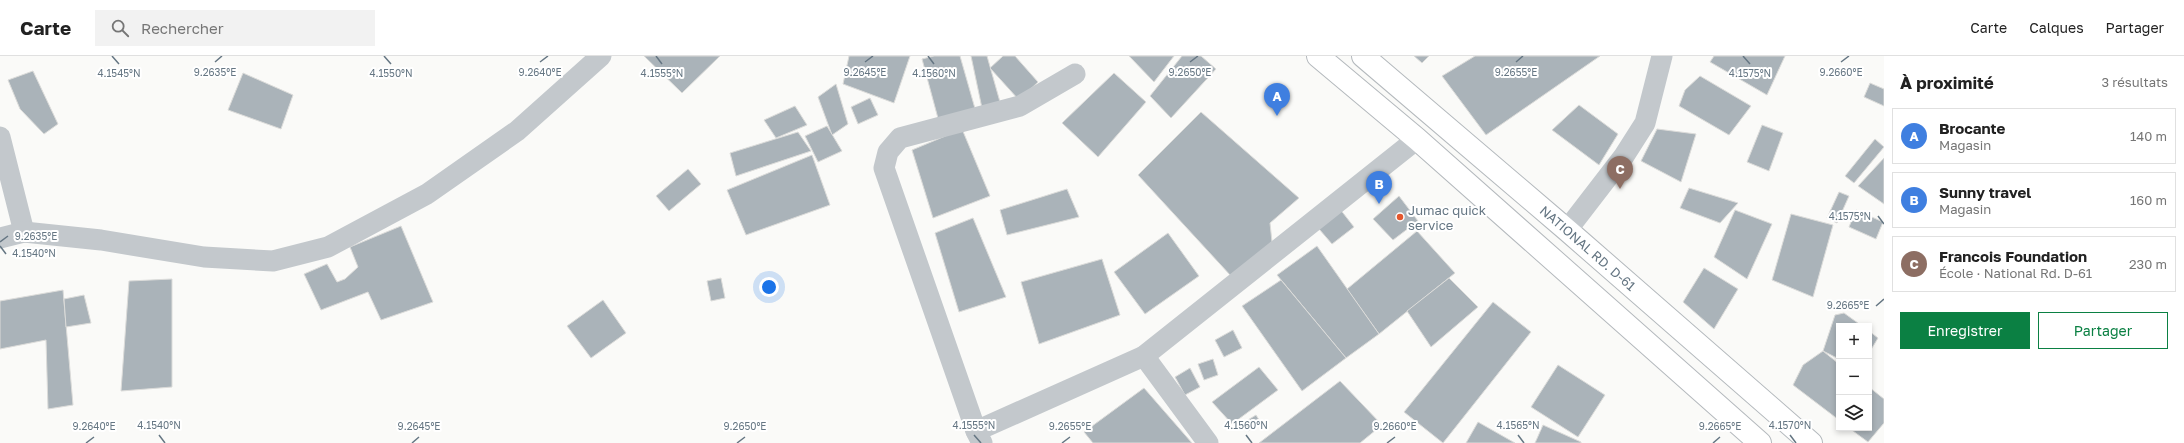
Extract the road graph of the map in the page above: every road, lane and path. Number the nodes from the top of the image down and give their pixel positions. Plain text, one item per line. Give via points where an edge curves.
1 (601, 56) edge
2 (1318, 56) edge
3 (1363, 56) edge
4 (1662, 56) edge
5 (1075, 74) dead end
6 (0, 137) edge
7 (1417, 139) junction
8 (1567, 230) junction
9 (24, 232) junction
10 (0, 238) edge
11 (1144, 356) junction
12 (979, 437) edge
13 (1208, 443) edge
14 (1760, 443) edge
15 (1812, 443) edge

1 - 9 street via 517,131 426,194 328,247 273,261 204,257 101,240
2 - 7 highway
3 - 8 highway, NATIONAL RD. D-61
4 - 8 street via 1645,123 1624,156
5 - 12 street via 1020,106 900,138 888,152 884,168
6 - 9 street
7 - 11 street
7 - 14 highway
8 - 15 highway, NATIONAL RD. D-61
9 - 10 street
11 - 12 street
11 - 13 street

